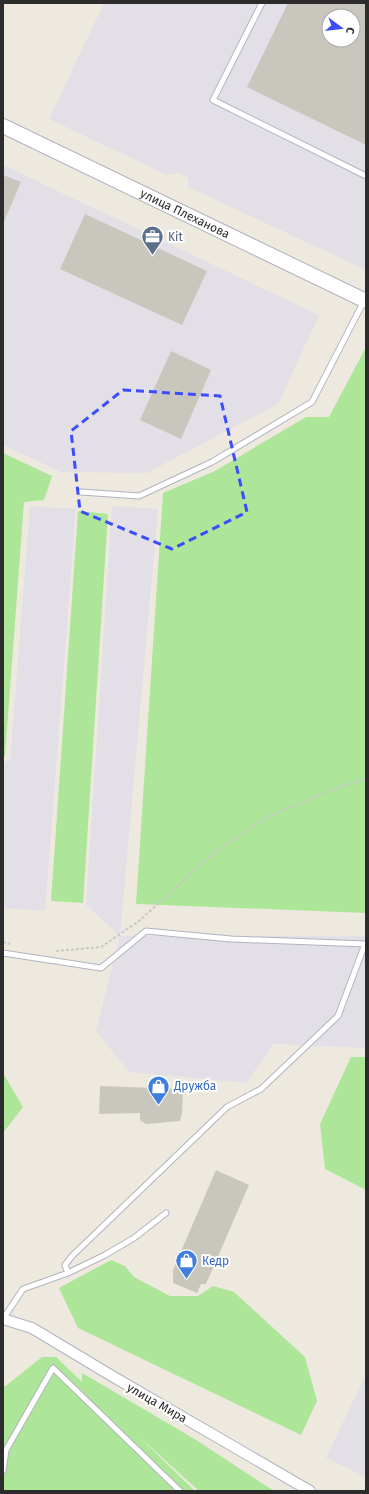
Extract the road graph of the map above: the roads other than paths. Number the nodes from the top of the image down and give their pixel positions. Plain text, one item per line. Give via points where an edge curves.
1 (262, 3) edge
2 (3, 126) edge
3 (366, 176) edge
4 (365, 300) edge
5 (81, 492) dead end
6 (365, 944) edge
7 (3, 953) edge
8 (166, 1213) dead end
9 (68, 1273) junction
10 (3, 1319) edge
11 (3, 1471) edge
12 (180, 1491) edge
13 (310, 1491) edge

1 - 3 lane via 213,100
2 - 4 main road, улица Плеханова
4 - 5 lane via 312,402 212,462 139,496
6 - 7 lane via 231,939 146,931 100,968
6 - 9 lane via 338,1016 261,1089 227,1107 72,1256 64,1266
8 - 9 lane via 134,1238
9 - 10 lane via 23,1290
10 - 13 street, улица Мира via 32,1328
11 - 12 lane via 6,1450 53,1368

